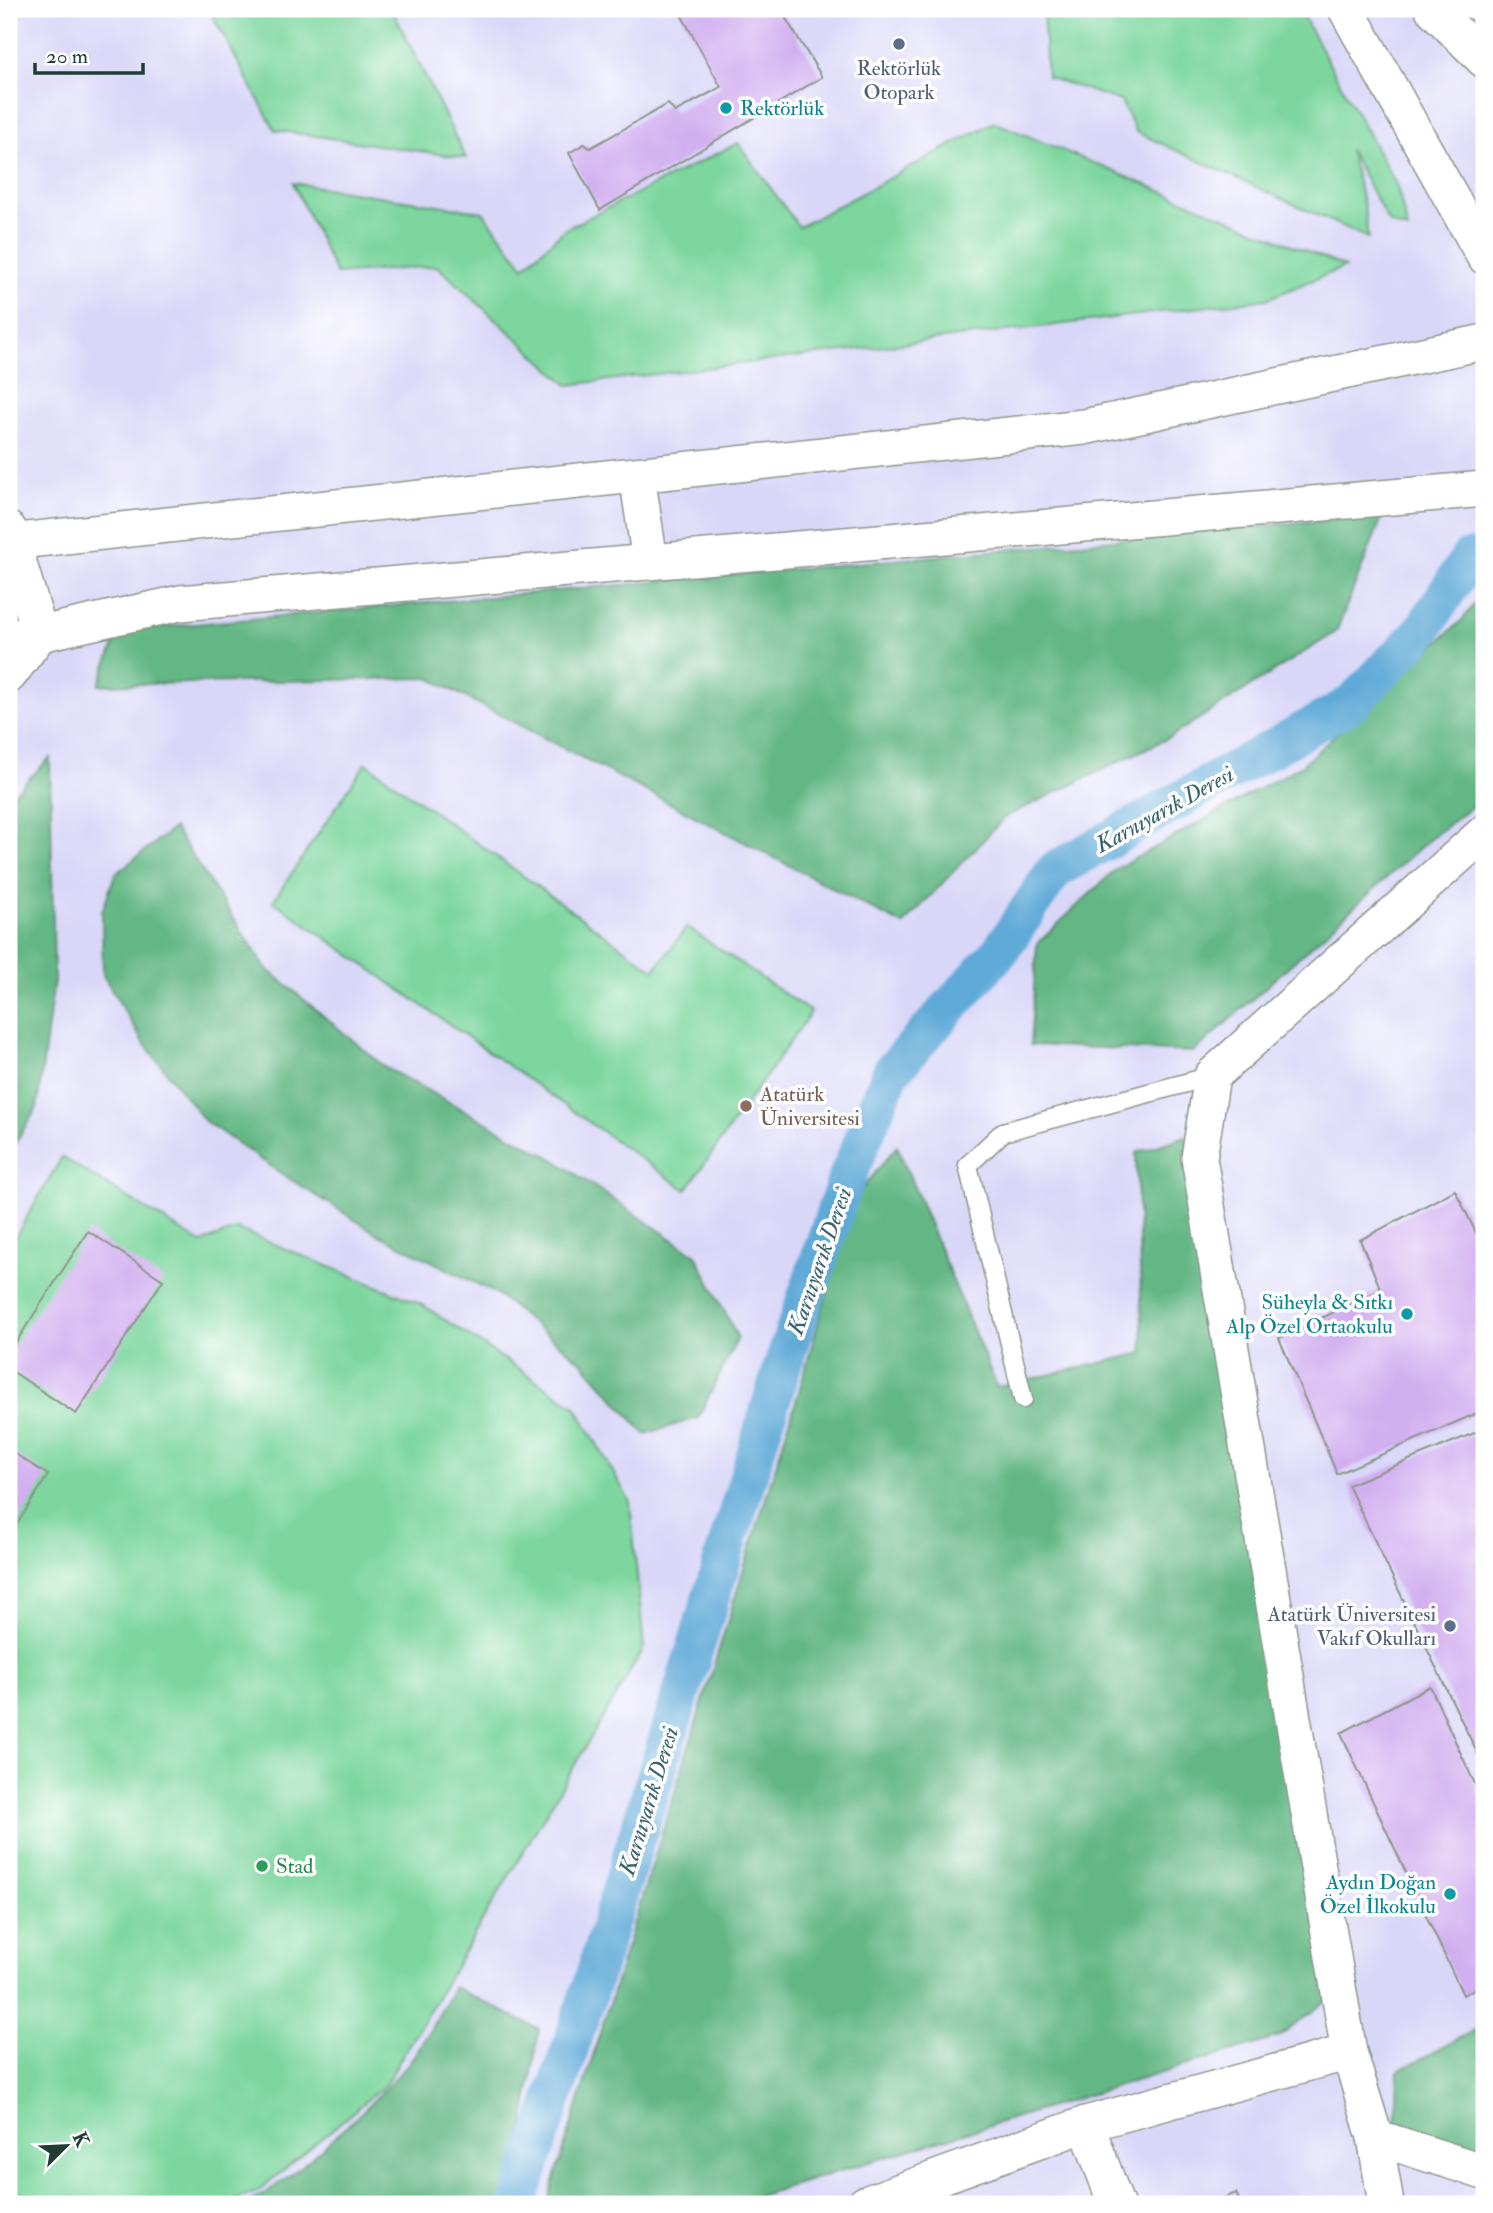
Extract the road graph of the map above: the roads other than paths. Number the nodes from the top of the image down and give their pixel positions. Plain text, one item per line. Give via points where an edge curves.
1 (1346, 9) edge
2 (1433, 9) edge
3 (1484, 60) edge
4 (1484, 256) edge
5 (1484, 342) edge
6 (637, 475) junction
7 (1484, 489) edge
8 (10, 538) edge
9 (650, 562) junction
10 (24, 635) edge
11 (9, 675) edge
12 (1484, 833) edge
13 (1212, 1076) junction
14 (1023, 1399) dead end
15 (1349, 2052) junction
16 (1086, 2124) junction
17 (1375, 2137) junction
18 (1484, 2172) edge
19 (865, 2204) edge
20 (1116, 2204) edge
21 (1386, 2204) edge

1 - 4 street
2 - 3 street
5 - 6 street via 1084,427
6 - 8 street
6 - 9 street
7 - 9 street
8 - 10 street
9 - 10 street via 180,603
10 - 11 street
12 - 13 street
13 - 14 lane via 1003,1132 968,1165
13 - 15 street via 1199,1158
15 - 16 street
15 - 17 street
16 - 19 street
16 - 20 street
17 - 18 street
17 - 21 street

